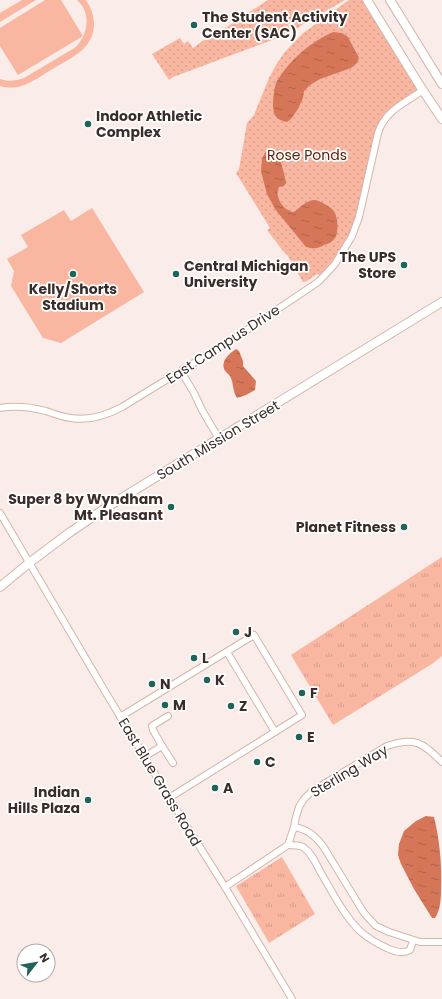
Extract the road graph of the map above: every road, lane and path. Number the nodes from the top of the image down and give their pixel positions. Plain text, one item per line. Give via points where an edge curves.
1 (367, 0) edge
2 (390, 0) edge
3 (442, 83) edge
4 (423, 90) junction
5 (442, 119) edge
6 (442, 302) edge
7 (181, 371) junction
8 (0, 408) edge
9 (219, 439) junction
10 (0, 513) edge
11 (29, 563) junction
12 (0, 587) edge
13 (227, 652) junction
14 (168, 716) dead end
15 (120, 717) junction
16 (275, 732) junction
17 (162, 746) junction
18 (144, 757) junction
19 (442, 762) edge
20 (173, 763) dead end
21 (169, 798) junction
22 (294, 827) junction
23 (288, 845) junction
24 (224, 886) junction
25 (413, 941) junction
26 (442, 942) edge
27 (292, 999) edge

1 - 4 main road
2 - 3 main road
4 - 5 main road
4 - 7 street, East Campus Drive via 396,109 381,126 359,217 352,236 331,268 314,284 244,333
6 - 9 main road, South Mission Street
7 - 8 street, East Campus Drive via 117,410 104,415 71,418 27,407
7 - 9 street
9 - 11 main road, South Mission Street via 107,507
10 - 11 street, East Blue Grass Road
11 - 12 main road, South Mission Street
11 - 15 street, East Blue Grass Road
13 - 15 street
13 - 16 street
13 - 16 street via 254,635 302,715
14 - 17 street via 152,726
15 - 18 street, East Blue Grass Road
16 - 21 street
17 - 18 street
17 - 20 street
18 - 21 street, East Blue Grass Road
19 - 22 street, Sterling Way via 423,745 414,742 387,746 312,791 299,807
21 - 24 street, East Blue Grass Road
22 - 23 street, Sterling Way
22 - 25 street via 308,832 323,846 364,913 376,926
23 - 24 street
23 - 25 street via 298,845 311,855 340,905 361,932 392,951 402,953 410,950
24 - 27 street, East Blue Grass Road
25 - 26 street

